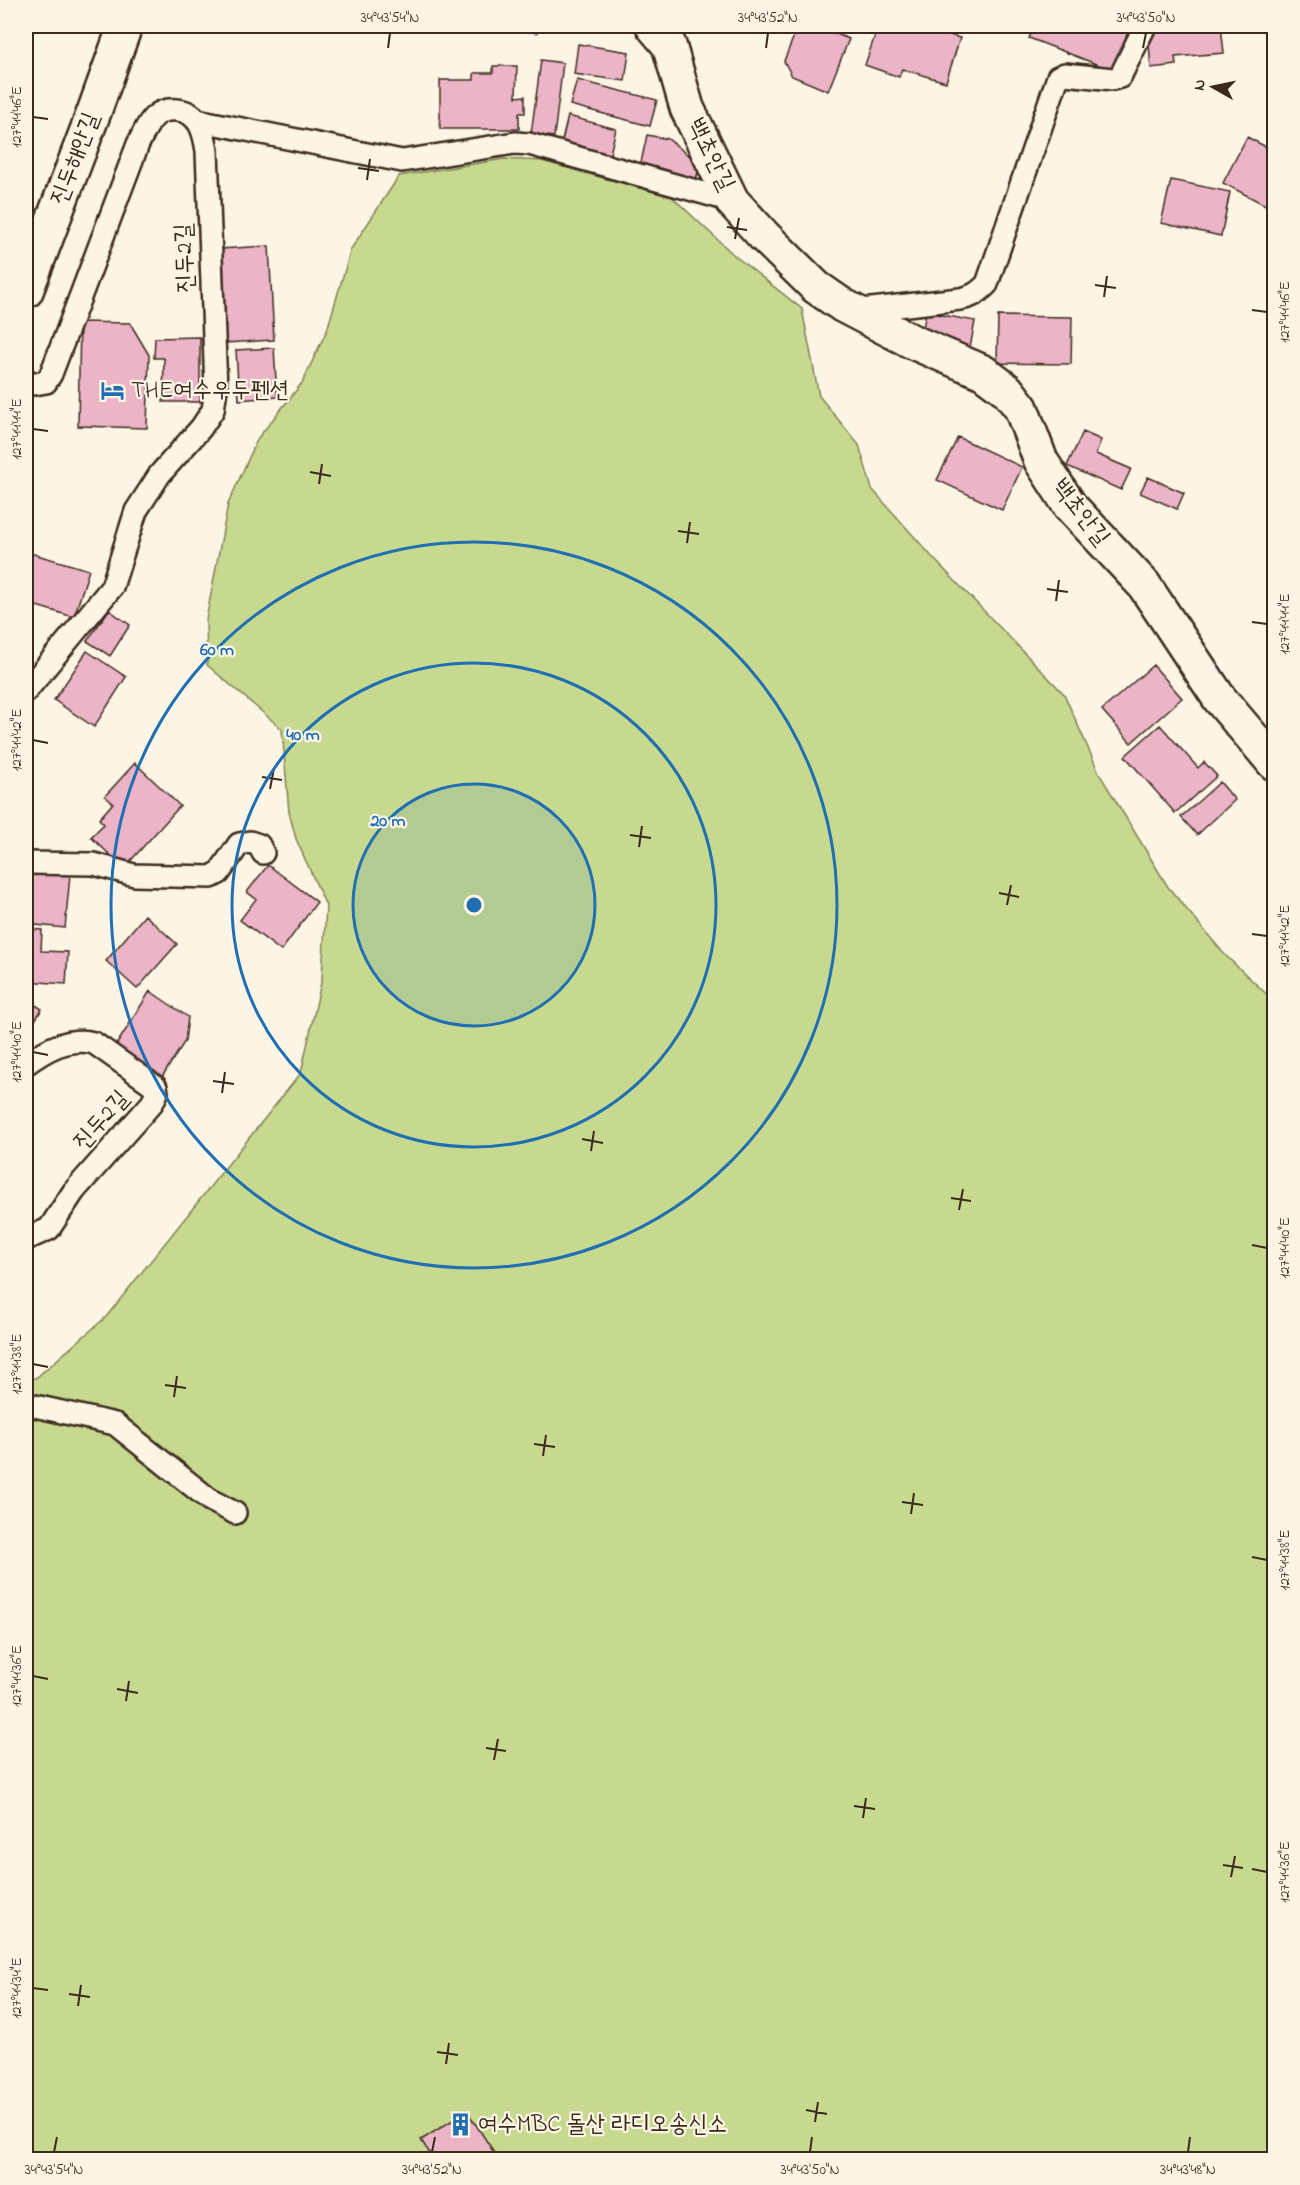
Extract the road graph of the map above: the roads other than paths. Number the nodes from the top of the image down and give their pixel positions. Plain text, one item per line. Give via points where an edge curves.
1 (124, 26) edge
2 (653, 26) edge
3 (1145, 26) edge
4 (197, 120) junction
5 (732, 201) junction
6 (26, 291) edge
7 (854, 311) junction
8 (26, 380) edge
9 (26, 691) edge
10 (1275, 763) edge
11 (263, 853) dead end
12 (26, 863) edge
13 (26, 1064) edge
14 (26, 1239) edge
15 (26, 1404) edge
16 (235, 1513) dead end

1 - 6 street, 진두해안길
2 - 5 street, 백초안길 via 669,45 687,108
3 - 7 lane via 1120,77 1058,77 987,284 980,291 960,299
4 - 5 lane via 402,161 529,144
4 - 8 lane via 188,111 173,109 154,117 146,127 51,374 46,382 35,384
4 - 9 lane, 진두2길 via 207,151 216,389 213,410 160,474 136,511 112,587
5 - 7 street, 백초안길 via 816,287
7 - 10 street, 백초안길 via 983,372 1007,390 1021,408 1041,461 1070,506 1144,585 1219,698
11 - 12 lane via 259,845 239,844 219,873 194,878 134,875 94,864
13 - 14 lane, 진두2길 via 66,1042 85,1041 94,1043 147,1080 157,1093 74,1191 49,1229
15 - 16 lane via 115,1424 210,1500

